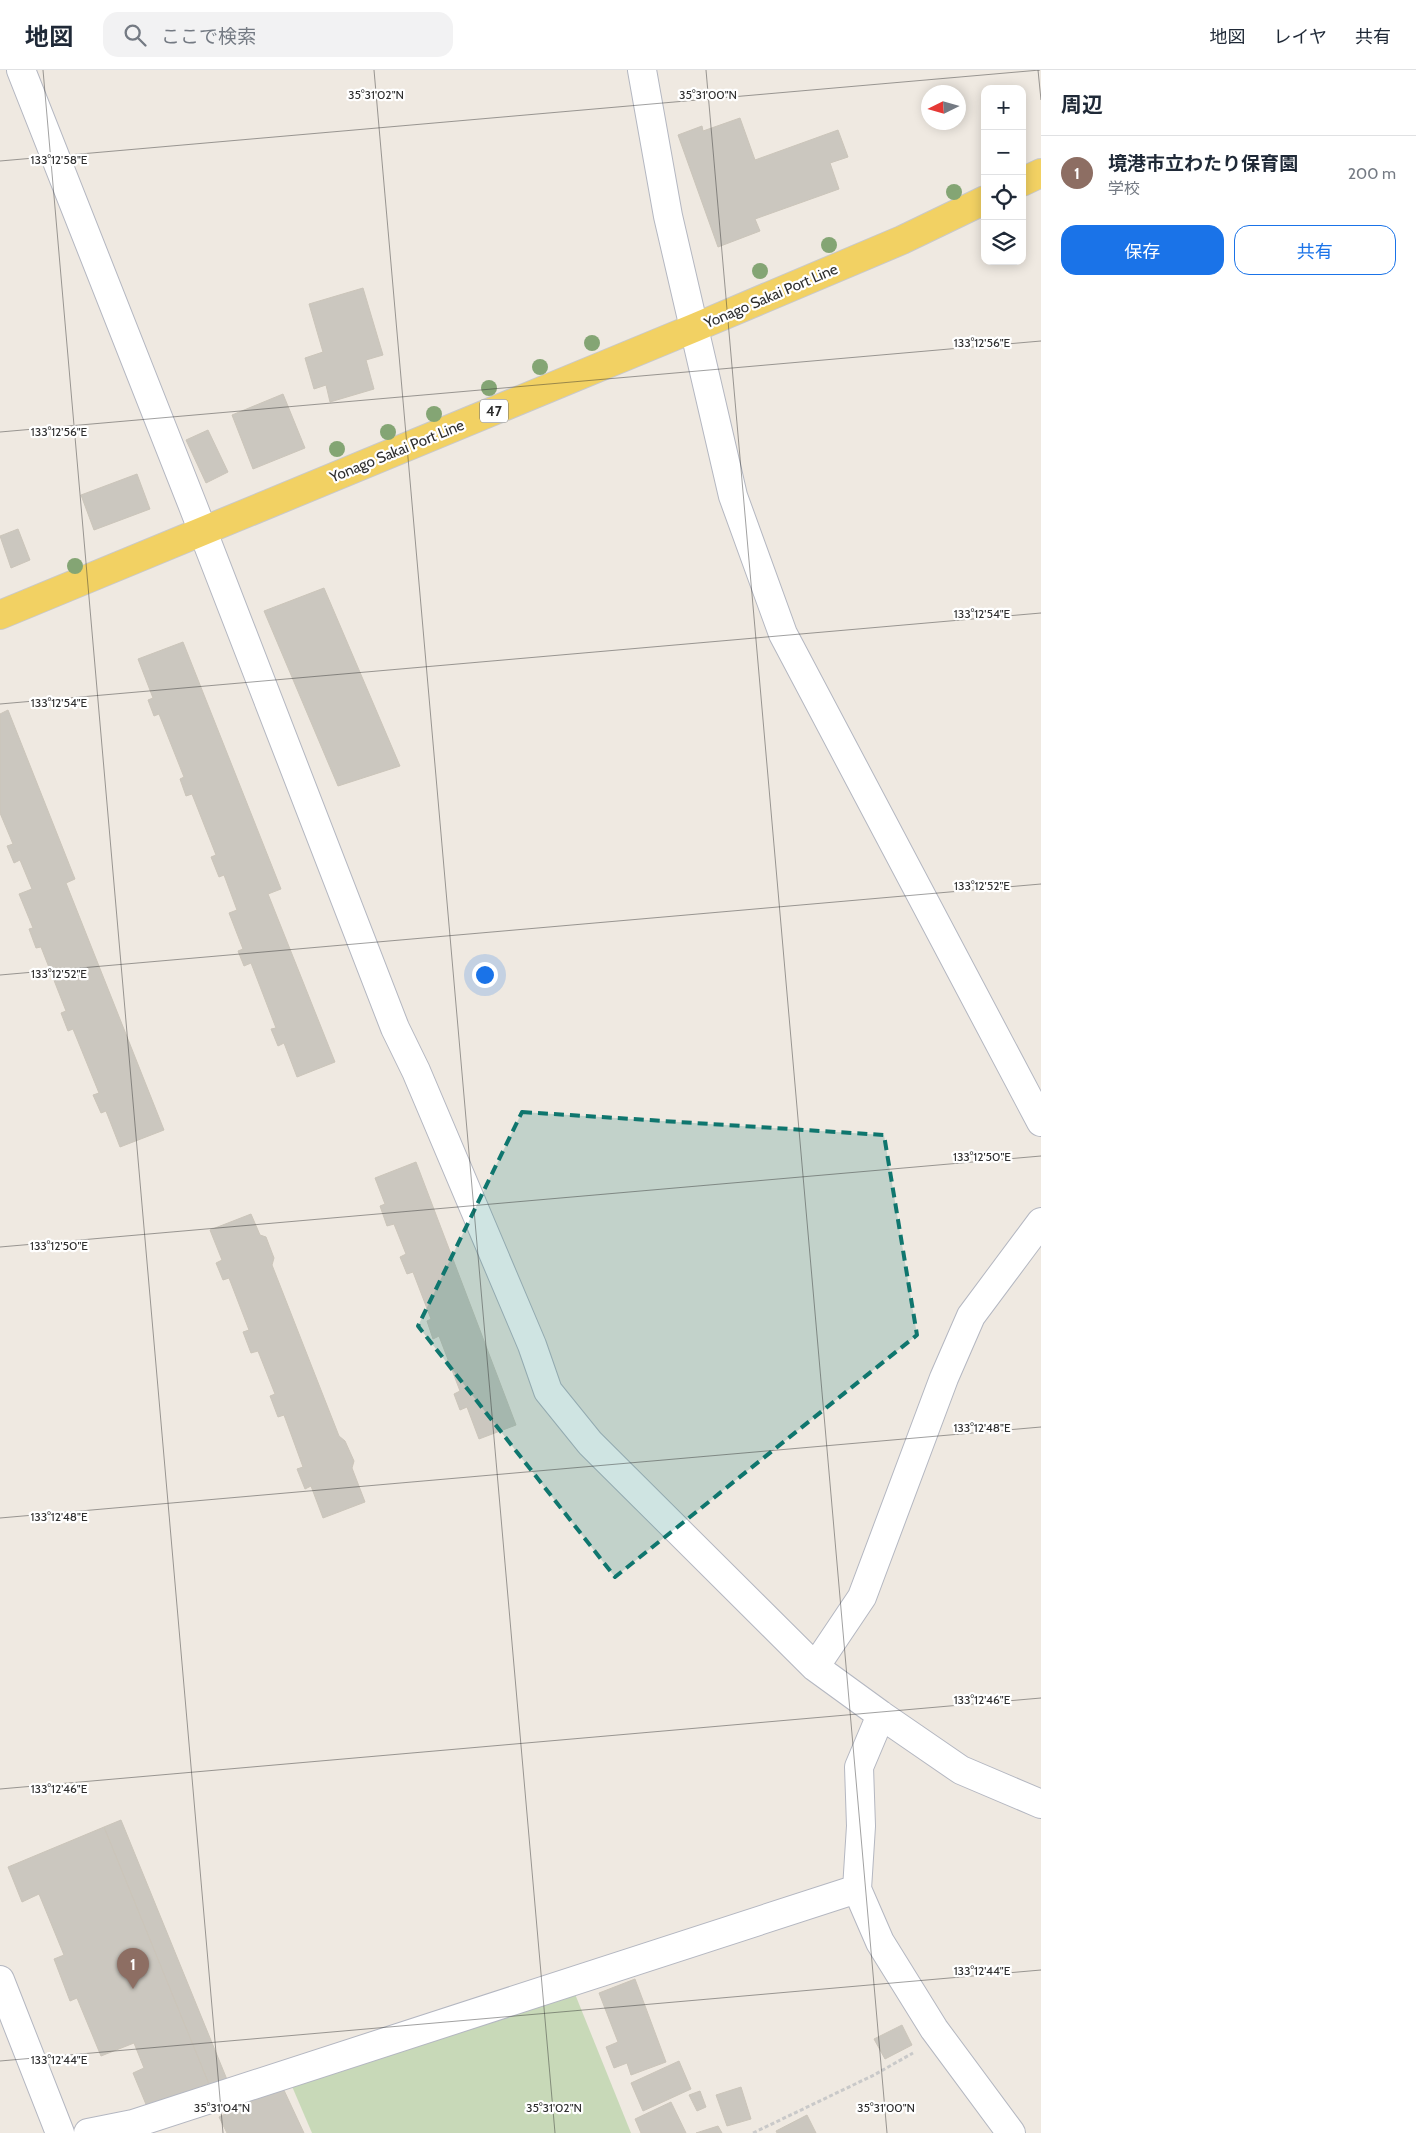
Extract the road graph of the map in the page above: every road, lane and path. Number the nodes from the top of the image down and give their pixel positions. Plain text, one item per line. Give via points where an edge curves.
1 (21, 70) edge
2 (642, 70) edge
3 (1041, 173) edge
4 (1026, 180) edge
5 (981, 202) edge
6 (694, 328) junction
7 (202, 531) junction
8 (0, 615) edge
9 (1041, 1122) edge
10 (1041, 1222) edge
11 (816, 1667) junction
12 (881, 1715) junction
13 (1041, 1804) edge
14 (857, 1889) junction
15 (0, 1980) edge
16 (940, 2038) junction
17 (60, 2133) edge
18 (88, 2133) edge
19 (753, 2133) edge
20 (1011, 2133) edge

1 - 7 street
2 - 6 street via 668,216
3 - 4 main road
5 - 6 main road, Yonago Sakai Port Line / 47 via 902,240
6 - 7 main road, Yonago Sakai Port Line / 47
6 - 9 street via 733,496 783,634
7 - 8 main road, Yonago Sakai Port Line / 47
7 - 11 street via 395,1028 528,1336 548,1391 590,1443
10 - 11 street via 971,1316 944,1378 862,1597
11 - 12 street
12 - 13 street via 961,1770
12 - 14 street via 859,1767
14 - 16 street via 880,1942
14 - 18 street via 133,2124
15 - 17 street
16 - 19 path via 874,2075
16 - 20 street

